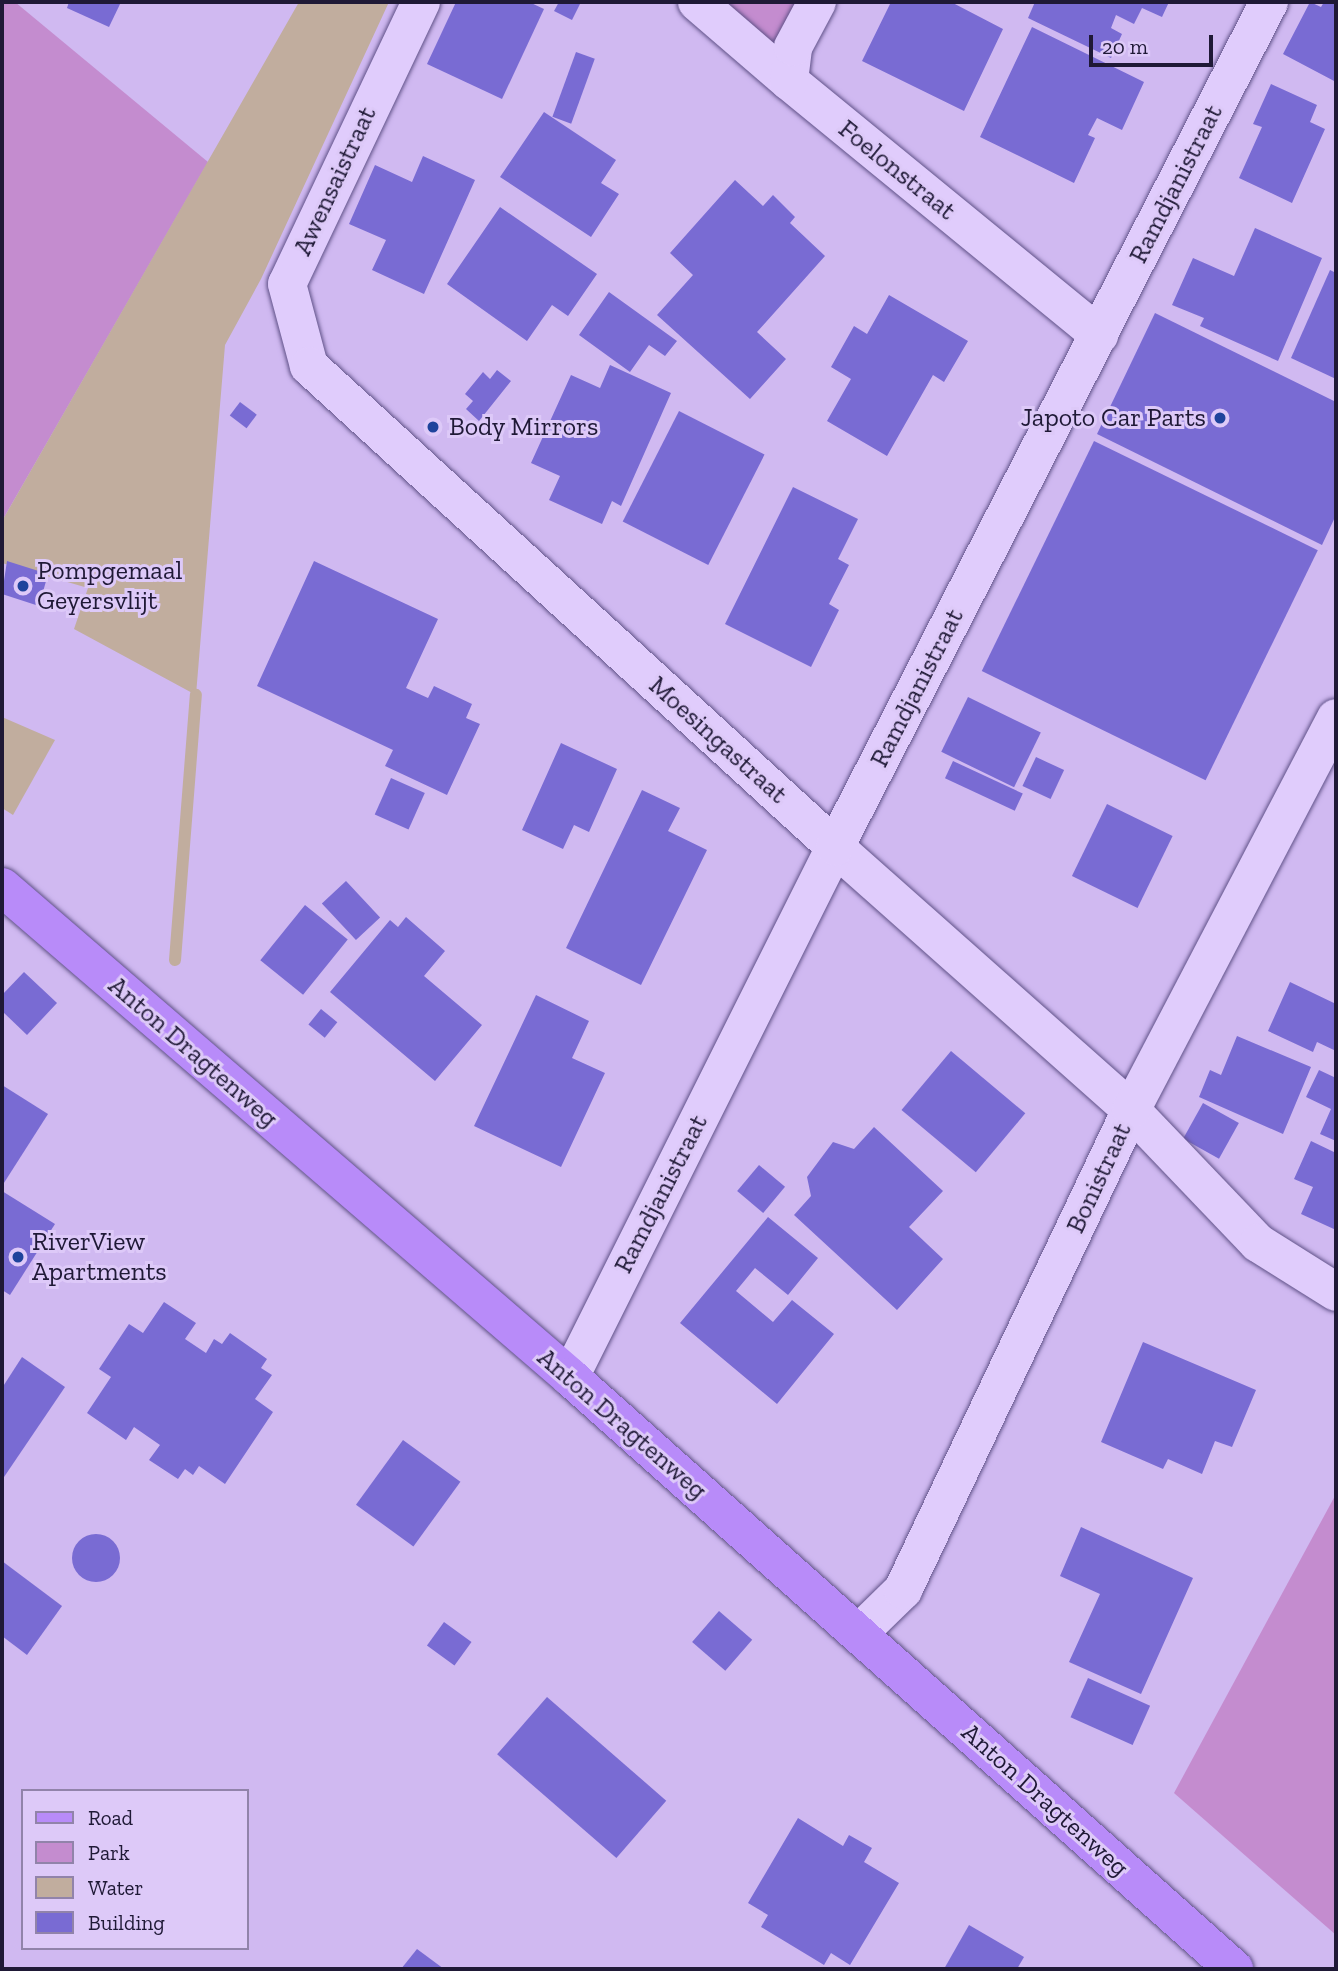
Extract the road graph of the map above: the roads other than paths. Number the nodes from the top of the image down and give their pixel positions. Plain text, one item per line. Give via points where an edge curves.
1 (421, 2) edge
2 (697, 2) edge
3 (817, 2) edge
4 (1269, 2) edge
5 (789, 81) junction
6 (1099, 335) junction
7 (309, 366) joint
8 (1336, 718) edge
9 (835, 848) junction
10 (2, 887) edge
11 (1132, 1110) junction
12 (1336, 1292) edge
13 (570, 1377) junction
14 (859, 1633) junction
15 (1234, 1969) edge

1 - 7 street, Awensaistraat via 287,284
2 - 5 street, Foelonstraat
3 - 5 street via 793,47
4 - 6 street, Ramdjanistraat
5 - 6 street, Foelonstraat
6 - 9 street, Ramdjanistraat
7 - 9 street, Moesingastraat
8 - 11 street, Bonistraat
9 - 11 street, Moesingastraat
9 - 13 street, Ramdjanistraat
10 - 13 main road, Anton Dragtenweg
11 - 12 street, Moesingastraat via 1258,1243
11 - 14 street, Bonistraat via 903,1590
13 - 14 main road, Anton Dragtenweg
14 - 15 main road, Anton Dragtenweg

